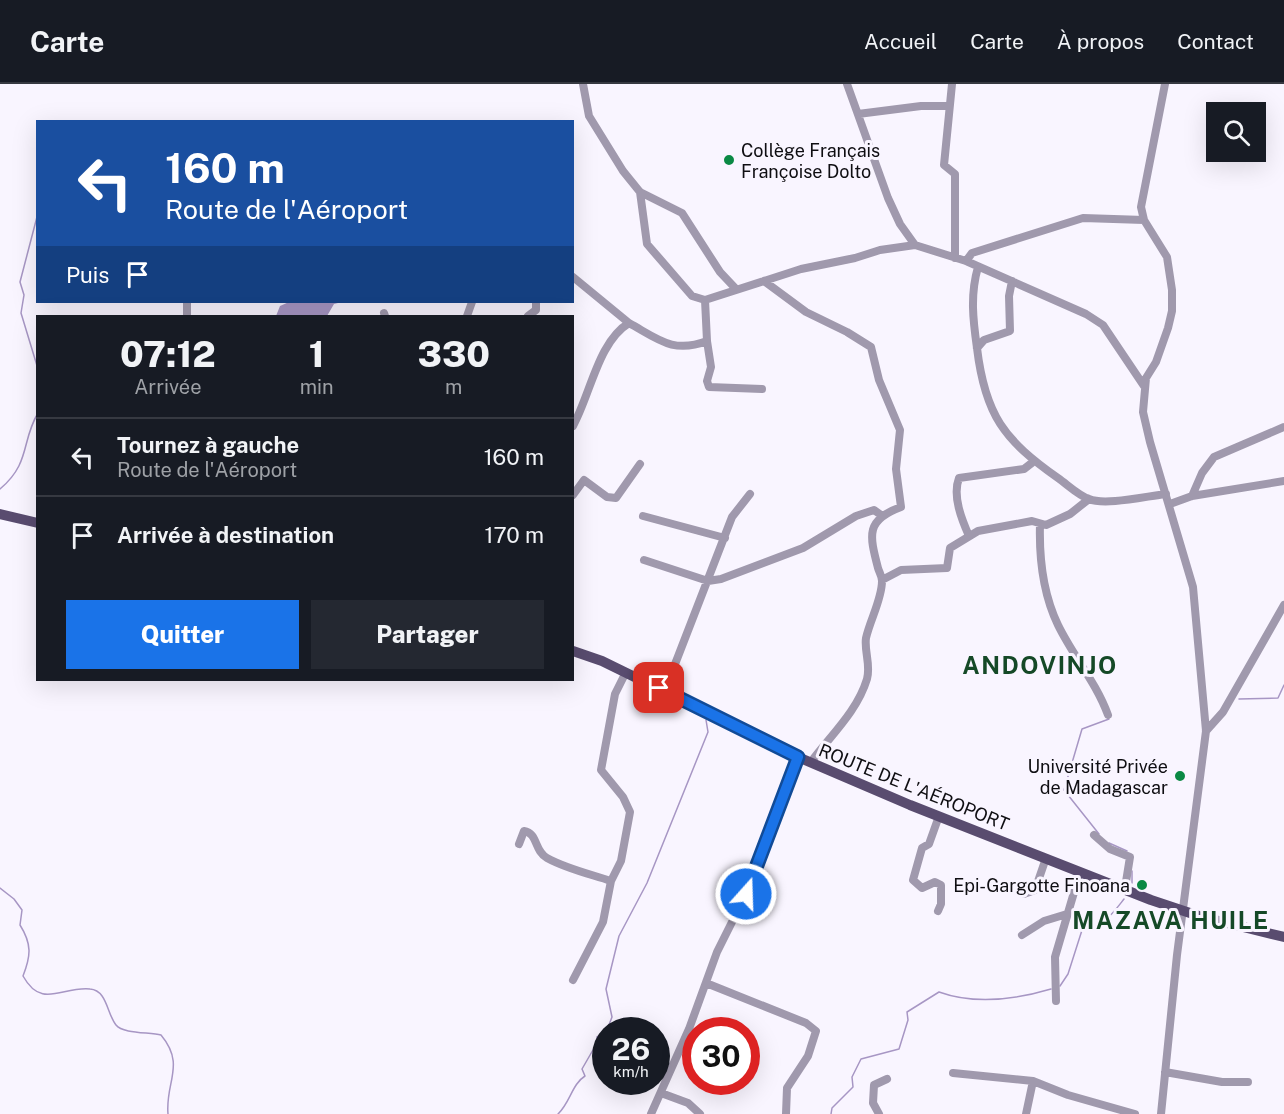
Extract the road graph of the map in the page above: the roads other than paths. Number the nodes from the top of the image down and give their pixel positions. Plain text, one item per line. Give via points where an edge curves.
1 (583, 84) edge
2 (847, 84) edge
3 (952, 84) edge
4 (1165, 84) edge
5 (949, 106) junction
6 (858, 114) junction
7 (640, 192) junction
8 (1144, 220) junction
9 (915, 245) junction
10 (955, 258) junction
11 (966, 261) junction
12 (978, 267) junction
13 (574, 278) edge
14 (764, 281) junction
15 (1012, 281) junction
16 (736, 289) junction
17 (705, 300) junction
18 (536, 303) edge
19 (529, 315) edge
20 (629, 323) junction
21 (706, 341) junction
22 (977, 348) junction
23 (1144, 386) junction
24 (762, 389) dead end
25 (574, 424) edge
26 (1284, 426) edge
27 (1033, 462) junction
28 (640, 464) dead end
29 (1284, 481) edge
30 (574, 494) edge
31 (750, 494) dead end
32 (1167, 494) junction
33 (1192, 496) junction
34 (1089, 500) junction
35 (1170, 504) junction
36 (0, 514) edge
37 (882, 515) junction
38 (644, 516) dead end
39 (36, 523) edge
40 (1040, 524) junction
41 (969, 536) junction
42 (725, 538) junction
43 (644, 560) dead end
44 (882, 580) junction
45 (708, 581) junction
46 (1284, 605) edge
47 (574, 651) edge
48 (626, 672) junction
49 (665, 690) junction
50 (1108, 715) dead end
51 (1206, 731) junction
52 (798, 757) junction
53 (811, 762) junction
54 (939, 816) junction
55 (1094, 835) dead end
56 (519, 843) dead end
57 (1128, 847) dead end
58 (1130, 857) junction
59 (1046, 858) junction
60 (1080, 872) junction
61 (611, 881) junction
62 (1125, 888) junction
63 (1020, 893) dead end
64 (938, 911) dead end
65 (1183, 911) junction
66 (1067, 914) junction
67 (1022, 935) dead end
68 (1284, 937) edge
69 (573, 980) dead end
70 (706, 983) junction
71 (1056, 1001) dead end
72 (1165, 1072) junction
73 (670, 1073) edge
74 (953, 1073) dead end
75 (886, 1079) dead end
76 (1033, 1081) junction
77 (1248, 1082) dead end
78 (661, 1095) edge
79 (667, 1095) edge
80 (878, 1113) edge
81 (651, 1114) edge
82 (700, 1114) edge
83 (786, 1114) edge
84 (886, 1114) edge
85 (1026, 1114) edge
86 (1134, 1114) edge
87 (1161, 1114) edge

1 - 7 street via 589,116
2 - 6 street
3 - 5 street
4 - 8 street via 1145,177 1141,207
5 - 6 street
5 - 10 street via 944,165 955,174
6 - 9 street via 888,198
7 - 16 street via 682,213 715,265
7 - 17 street via 647,244 692,296
8 - 11 street via 1083,218 972,253
8 - 23 street via 1167,258 1172,290 1168,328
9 - 10 street
9 - 14 street via 880,250
10 - 11 street
11 - 12 street
12 - 15 street
12 - 22 street via 972,306
13 - 20 street
14 - 16 street
14 - 37 street via 806,312 871,347 879,380 900,430 896,470 902,507
15 - 22 street via 1010,331 984,340
15 - 23 street via 1103,325
16 - 17 street
17 - 21 street
18 - 19 street via 536,310
20 - 21 street via 673,347
20 - 25 street via 603,350
21 - 24 street via 711,367 706,381 709,387
22 - 27 street via 985,398 1008,435
23 - 32 street via 1146,422
26 - 33 street via 1214,457
27 - 34 street
27 - 41 street via 1024,469 959,478 958,503
28 - 30 street via 616,498 607,497 584,480
29 - 33 street
31 - 42 street via 732,517
32 - 34 street
32 - 35 street
33 - 35 street
34 - 40 street via 1070,514
35 - 51 street via 1193,587
36 - 39 main road
37 - 44 street via 872,528
37 - 45 street via 874,510 856,516 803,548
38 - 42 street
40 - 41 street via 1022,522
40 - 50 street via 1044,584 1051,607
41 - 44 street via 950,548 947,568 901,570
42 - 45 street
43 - 45 street
44 - 53 street via 866,642 867,679 850,713
45 - 49 street
46 - 51 street via 1223,712
47 - 48 main road, ROUTE DE L'AÉROPORT
48 - 49 main road, ROUTE DE L'AÉROPORT
48 - 61 street via 615,694 601,770 630,812 621,861
49 - 52 main road, ROUTE DE L'AÉROPORT
51 - 65 street
52 - 53 main road, ROUTE DE L'AÉROPORT
52 - 70 street via 746,894
53 - 54 main road, ROUTE DE L'AÉROPORT
54 - 59 main road, ROUTE DE L'AÉROPORT
54 - 64 street via 929,844 922,848 913,880 922,888 935,882 940,885
55 - 58 street via 1110,849
56 - 61 street via 520,835 529,831 535,847 545,857
57 - 58 street
58 - 62 street
59 - 60 main road, ROUTE DE L'AÉROPORT
59 - 63 street via 1035,890
60 - 62 main road, ROUTE DE L'AÉROPORT
60 - 66 street
61 - 69 street via 603,922
62 - 65 main road, ROUTE DE L'AÉROPORT
65 - 68 main road, ROUTE DE L'AÉROPORT
65 - 72 street
66 - 67 street via 1044,921
66 - 71 street via 1055,957
70 - 73 street
70 - 83 street via 806,1023 816,1031 808,1056 787,1088
72 - 77 street via 1222,1082
72 - 87 street
74 - 76 street
75 - 80 street via 874,1085 873,1102
76 - 85 street
76 - 86 street
78 - 81 street
79 - 82 street via 688,1103
80 - 84 street

